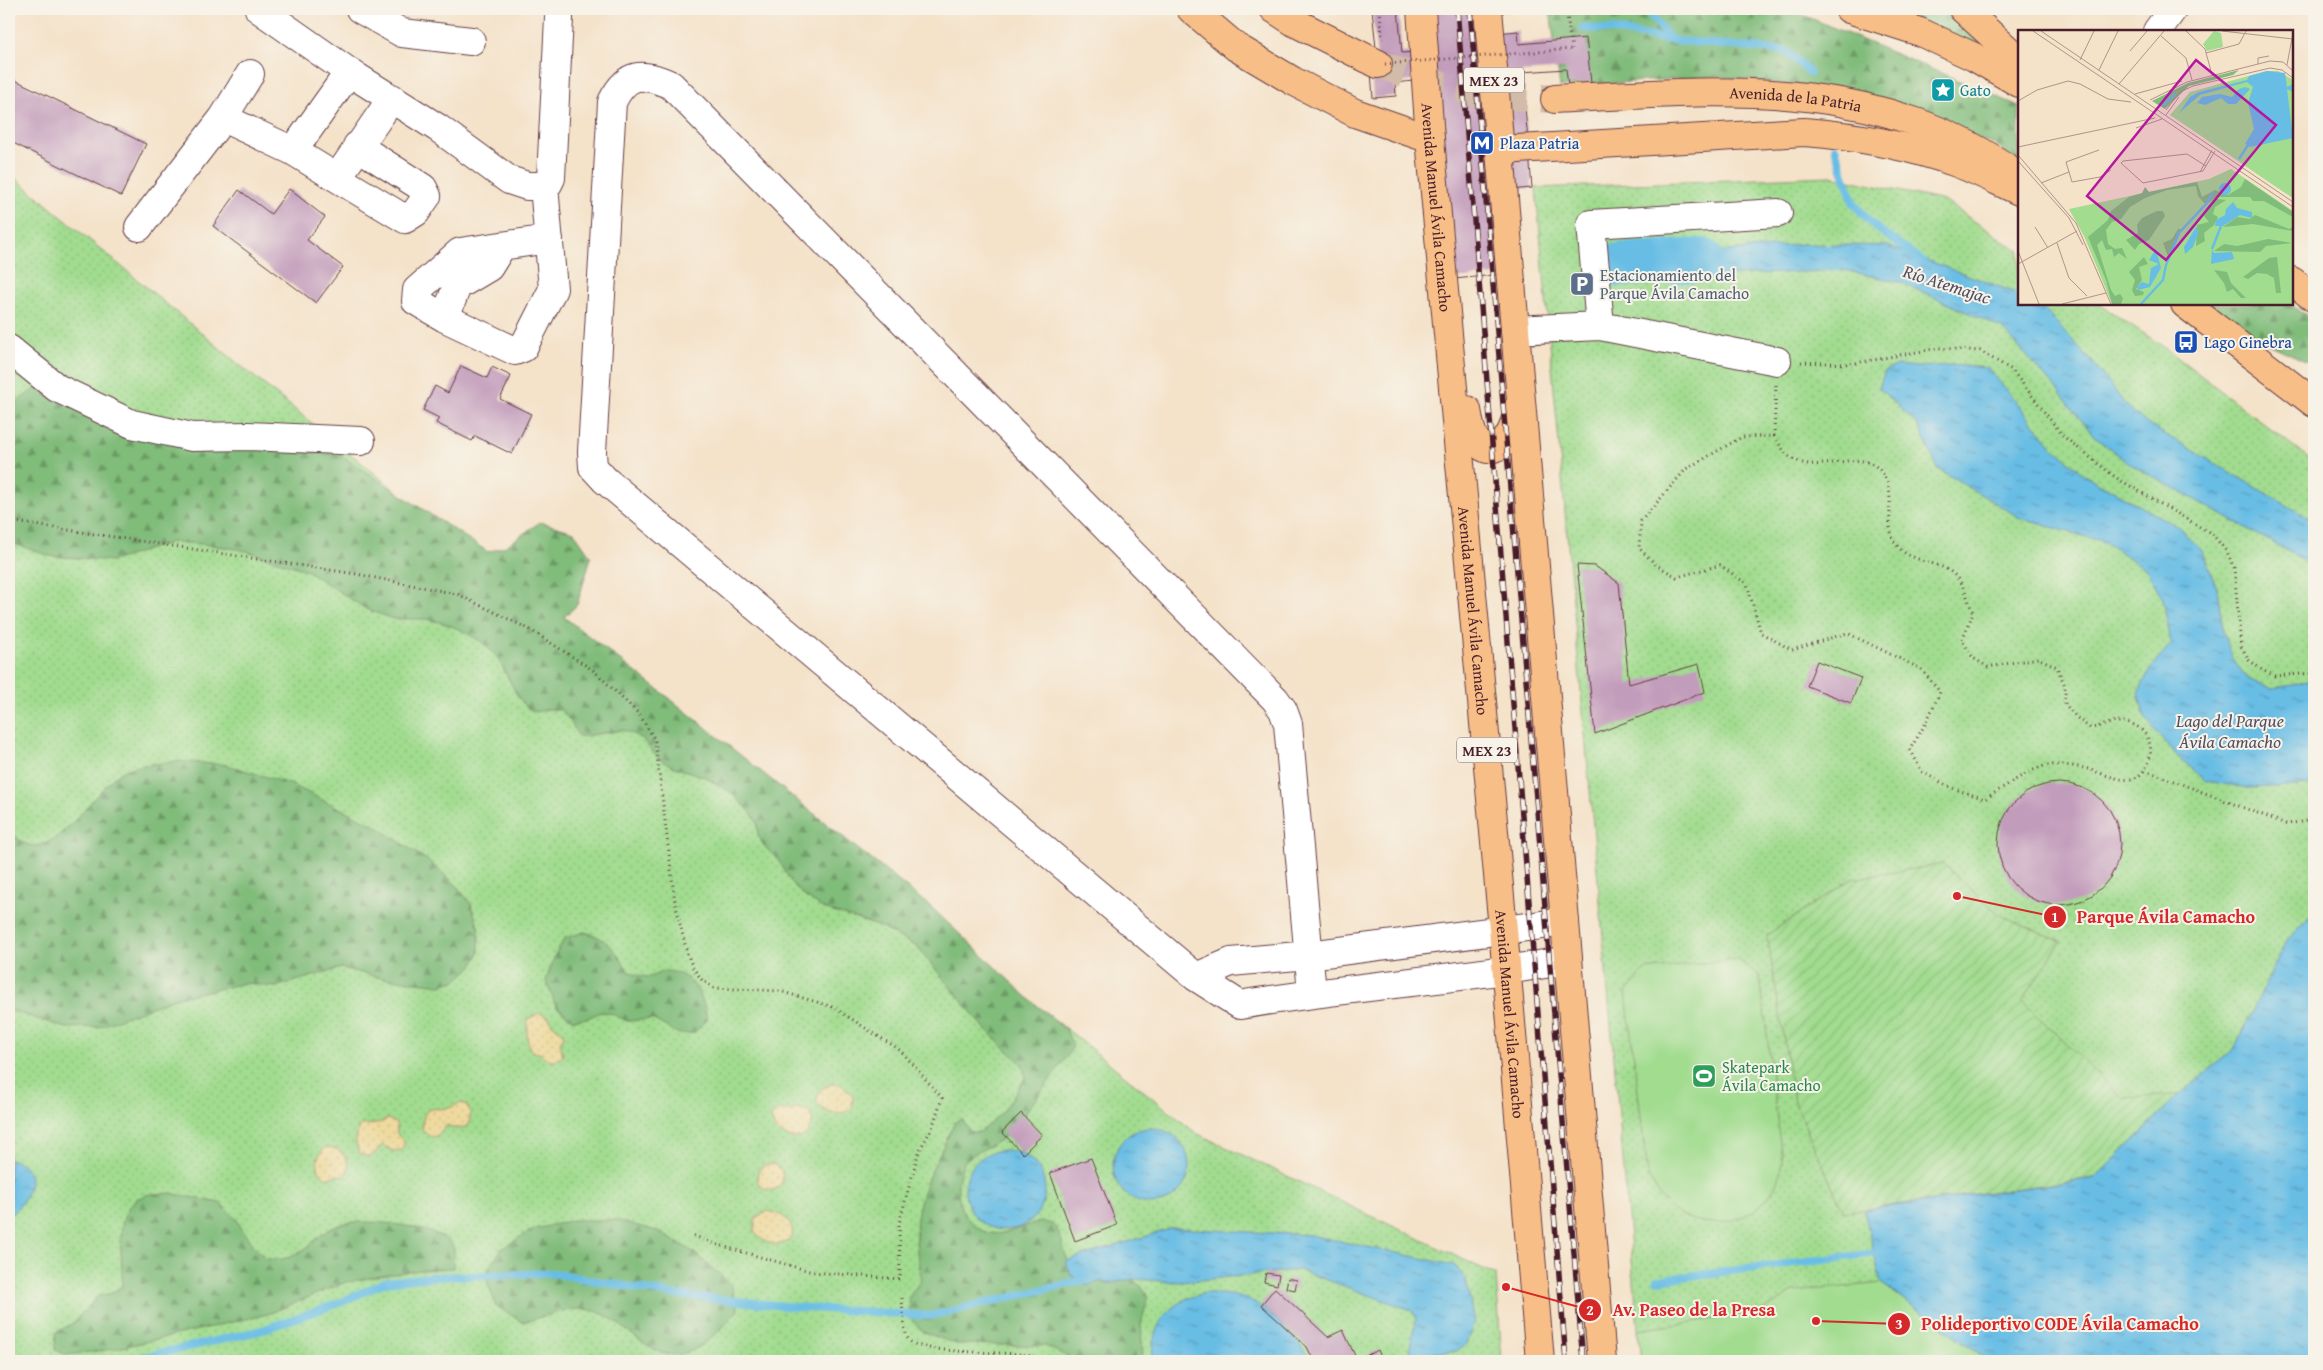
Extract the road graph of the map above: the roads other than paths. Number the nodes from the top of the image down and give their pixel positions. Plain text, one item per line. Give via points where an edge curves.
1 (259, 9) edge
2 (360, 9) edge
3 (1191, 9) edge
4 (1274, 9) edge
5 (1421, 9) edge
6 (1488, 9) edge
7 (1849, 9) edge
8 (1964, 9) edge
9 (2173, 9) edge
10 (559, 18) dead end
11 (2158, 30) edge
12 (471, 41) dead end
13 (2018, 59) edge
14 (1381, 64) tunnel mouth
15 (349, 72) junction
16 (250, 74) dead end
17 (2018, 82) edge
18 (392, 98) junction
19 (1555, 99) tunnel mouth
20 (223, 118) junction
21 (1430, 139) junction
22 (357, 146) junction
23 (1500, 150) junction
24 (293, 151) junction
25 (2018, 175) edge
26 (337, 178) junction
27 (544, 186) junction
28 (2018, 191) edge
29 (1778, 213) dead end
30 (139, 227) dead end
31 (549, 239) junction
32 (502, 246) junction
33 (2186, 305) edge
34 (1446, 310) junction
35 (445, 318) junction
36 (1600, 326) junction
37 (1515, 330) junction
38 (2222, 332) junction
39 (9, 349) edge
40 (1777, 361) road end
41 (2314, 383) edge
42 (1521, 395) junction
43 (2314, 403) edge
44 (361, 442) dead end
45 (1565, 922) junction
46 (1503, 929) junction
47 (1308, 955) junction
48 (1568, 960) junction
49 (1506, 971) junction
50 (1196, 977) junction
51 (1312, 993) junction
52 (1540, 1361) edge
53 (1602, 1361) edge

1 - 15 street
2 - 12 street via 402,33
3 - 21 main road via 1236,47 1293,81 1355,113
4 - 14 main road
5 - 21 main road, Avenida Manuel Ávila Camacho / MEX 23
6 - 23 main road, MEX 23
7 - 17 main road via 1920,32
8 - 13 main road
9 - 11 street
10 - 27 street via 551,178
15 - 18 street
15 - 24 street
16 - 20 street
18 - 22 street
18 - 27 street via 509,180 527,186
19 - 25 main road, Avenida de la Patria via 1729,91 1859,104 1948,133 1996,159
20 - 24 street
20 - 30 street
21 - 34 main road, Avenida Manuel Ávila Camacho / MEX 23
22 - 26 street
22 - 26 street via 423,188 427,196 416,212 405,219
23 - 28 main road via 1804,132 1853,137 1914,149
23 - 37 main road, MEX 23
24 - 26 street
27 - 31 street
29 - 36 street via 1591,224
31 - 32 street
31 - 35 street via 553,288 523,348 515,351
32 - 35 street via 489,267 457,286
32 - 35 street via 460,252 417,290 416,301
33 - 38 main road
34 - 42 main road via 1471,431 1480,446 1493,449 1510,436
34 - 46 main road, Avenida Manuel Ávila Camacho / MEX 23
36 - 37 street
36 - 40 street
37 - 42 main road, MEX 23
38 - 41 main road
38 - 43 main road
39 - 44 street via 57,388 132,424 192,437 248,436
42 - 45 main road, MEX 23
45 - 46 street
45 - 48 main road, MEX 23
46 - 47 street
46 - 49 main road, Avenida Manuel Ávila Camacho / MEX 23
47 - 50 street via 1231,962
47 - 50 street via 1288,724 1275,699 671,85 653,77 634,77 620,85 612,102 593,467
47 - 51 street
48 - 49 street
48 - 53 main road, MEX 23
49 - 51 street
49 - 52 main road, Avenida Manuel Ávila Camacho / MEX 23
50 - 51 street via 1240,1005

